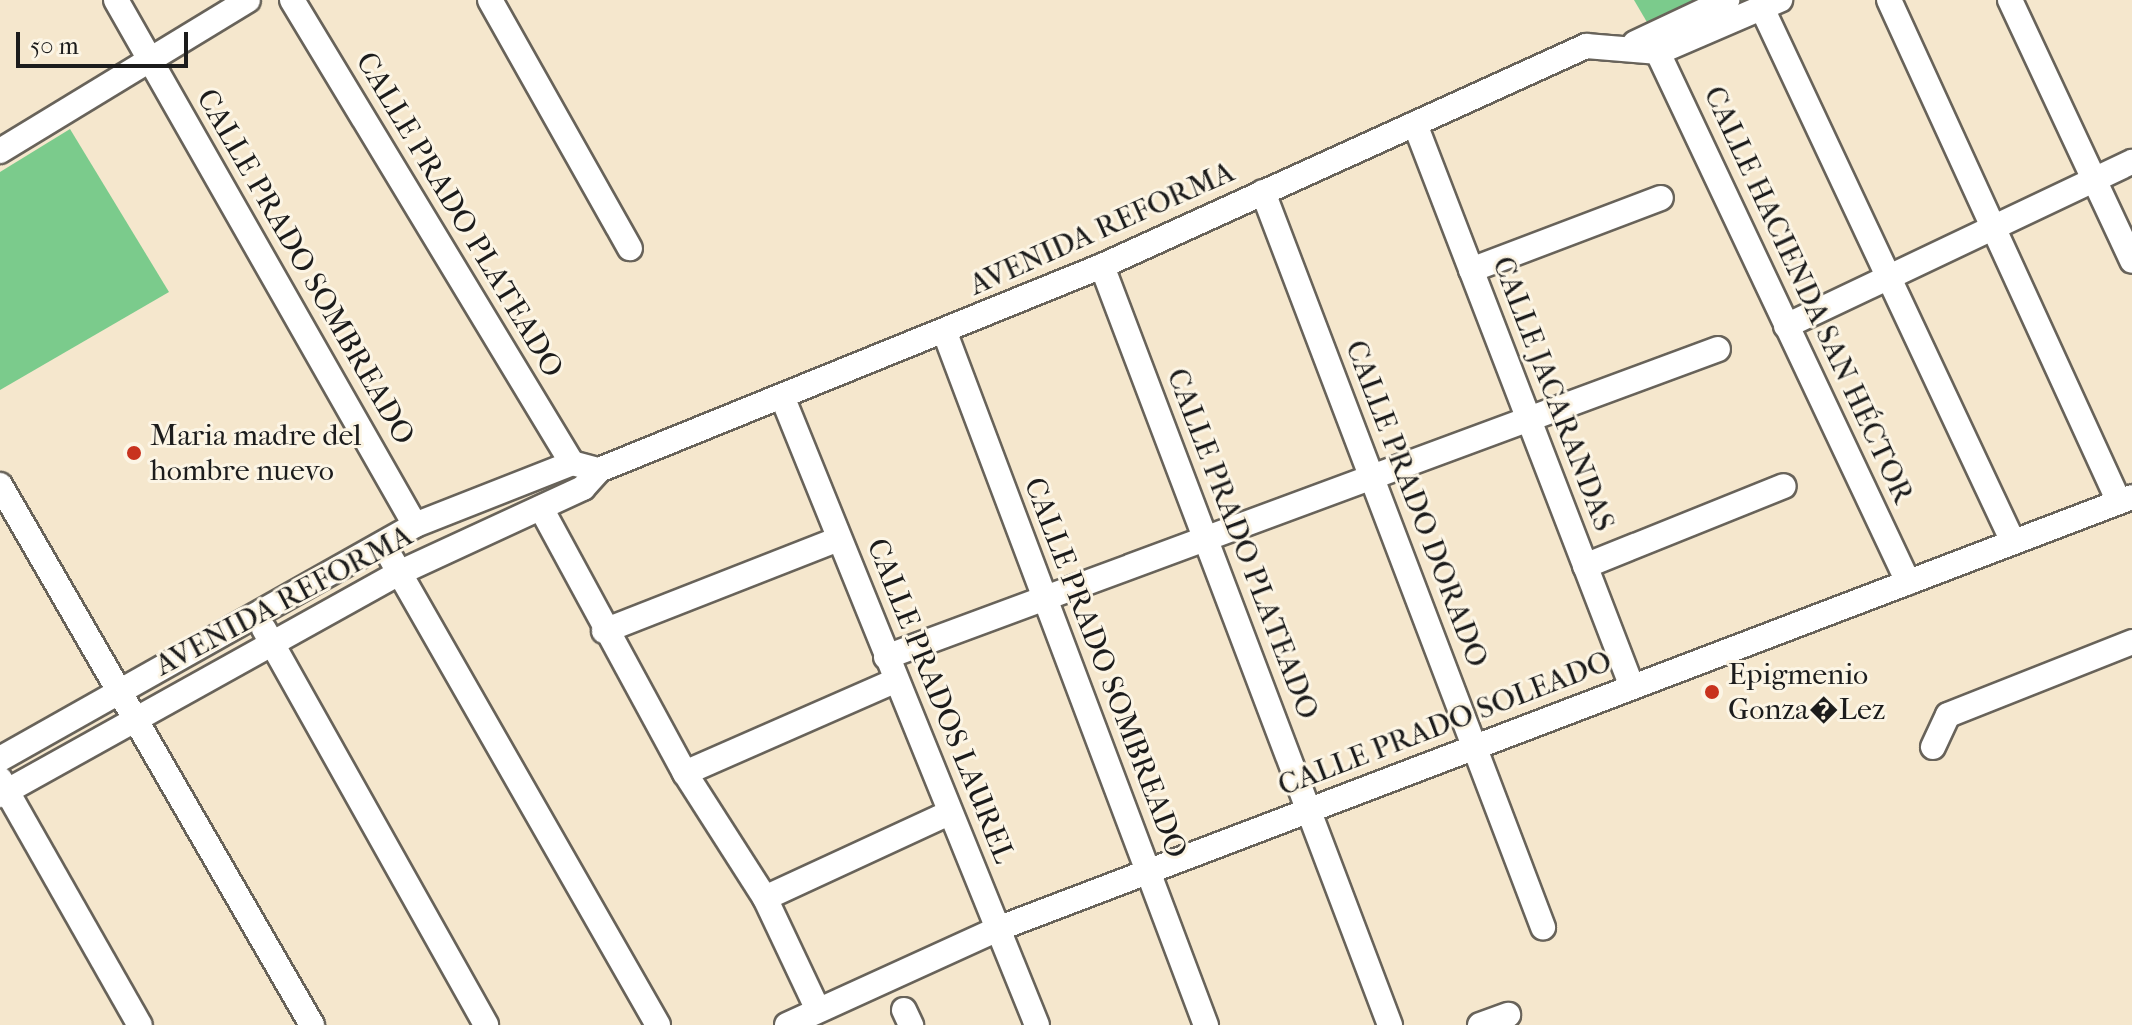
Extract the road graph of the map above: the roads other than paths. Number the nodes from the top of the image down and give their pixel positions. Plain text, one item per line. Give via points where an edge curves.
1 (116, 0) edge
2 (248, 0) edge
3 (292, 0) edge
4 (490, 0) edge
5 (1889, 0) edge
6 (2010, 0) edge
7 (1771, 4) edge
8 (1719, 8) edge
9 (1654, 44) junction
10 (150, 60) junction
11 (1415, 124) junction
12 (0, 151) edge
13 (2132, 162) edge
14 (2095, 179) junction
15 (1263, 192) junction
16 (1661, 198) dead end
17 (1991, 229) junction
18 (630, 248) dead end
19 (2132, 261) edge
20 (1102, 266) junction
21 (1471, 270) junction
22 (1888, 278) junction
23 (1786, 326) junction
24 (945, 333) junction
25 (1718, 349) dead end
26 (784, 401) junction
27 (1529, 420) junction
28 (572, 463) junction
29 (599, 470) junction
30 (1371, 478) junction
31 (0, 485) edge
32 (1784, 486) dead end
33 (2125, 500) edge
34 (541, 508) junction
35 (415, 525) junction
36 (839, 539) junction
37 (1205, 539) junction
38 (382, 542) junction
39 (2013, 542) junction
40 (1585, 566) junction
41 (399, 573) junction
42 (1908, 582) junction
43 (1045, 598) junction
44 (255, 616) junction
45 (604, 631) junction
46 (272, 642) junction
47 (2132, 642) edge
48 (886, 657) junction
49 (895, 681) junction
50 (1632, 687) junction
51 (121, 694) junction
52 (134, 716) junction
53 (1933, 747) dead end
54 (1474, 748) junction
55 (0, 759) edge
56 (685, 773) junction
57 (2, 788) edge
58 (1309, 810) junction
59 (949, 813) junction
60 (1148, 872) junction
61 (765, 898) junction
62 (1543, 927) dead end
63 (1000, 928) junction
64 (818, 1010) junction
65 (1508, 1015) dead end
66 (140, 1025) edge
67 (312, 1025) edge
68 (486, 1025) edge
69 (658, 1025) edge
70 (787, 1025) edge
71 (1037, 1025) edge
72 (1206, 1025) edge
73 (1390, 1025) edge
74 (1480, 1025) edge

1 - 10 street, CALLE PRADO SOMBREADO
2 - 10 street
3 - 28 street, CALLE PRADO PLATEADO
4 - 18 street
5 - 17 street
6 - 14 street
7 - 8 street, AVENIDA REFORMA
7 - 22 street
8 - 9 street, AVENIDA REFORMA
9 - 11 street, AVENIDA REFORMA via 1586,46
9 - 23 street, CALLE HACIENDA SAN HÉCTOR
10 - 12 street
10 - 35 street, CALLE PRADO SOMBREADO
11 - 15 street, AVENIDA REFORMA
11 - 21 street, CALLE JACARANDAS
13 - 14 street
14 - 17 street
14 - 19 street
15 - 20 street, AVENIDA REFORMA
15 - 30 street, CALLE PRADO DORADO
16 - 21 street
17 - 22 street
17 - 33 street
20 - 24 street, AVENIDA REFORMA
20 - 37 street, CALLE PRADO PLATEADO
21 - 27 street, CALLE JACARANDAS
22 - 23 street
22 - 39 street
23 - 42 street, CALLE HACIENDA SAN HÉCTOR
24 - 26 street, AVENIDA REFORMA
24 - 43 street, CALLE PRADO SOMBREADO
25 - 27 street
26 - 29 street, AVENIDA REFORMA
26 - 36 street, CALLE PRADOS LAUREL
27 - 30 street
27 - 40 street, CALLE JACARANDAS
28 - 29 street
28 - 35 street, AVENIDA REFORMA
29 - 34 street, AVENIDA REFORMA via 583,488
30 - 37 street
30 - 54 street, CALLE PRADO DORADO
31 - 51 street
32 - 40 street
33 - 39 street, CALLE PRADO SOLEADO
34 - 41 street, AVENIDA REFORMA
34 - 45 street
35 - 38 street, AVENIDA REFORMA
36 - 45 street
36 - 48 street, CALLE PRADOS LAUREL
37 - 43 street
37 - 58 street, CALLE PRADO PLATEADO
38 - 41 street
38 - 44 street, AVENIDA REFORMA
39 - 42 street, CALLE PRADO SOLEADO
40 - 50 street, CALLE JACARANDAS
41 - 46 street, AVENIDA REFORMA
41 - 69 street
42 - 50 street, CALLE PRADO SOLEADO
43 - 48 street
43 - 60 street, CALLE PRADO SOMBREADO
44 - 46 street
44 - 51 street, AVENIDA REFORMA
45 - 56 street
46 - 52 street, AVENIDA REFORMA
46 - 68 street
47 - 53 street via 1948,715
48 - 49 street, CALLE PRADOS LAUREL
49 - 56 street
49 - 59 street, CALLE PRADOS LAUREL
50 - 54 street, CALLE PRADO SOLEADO
51 - 52 street
51 - 55 street, AVENIDA REFORMA
52 - 57 street, AVENIDA REFORMA
52 - 67 street
54 - 58 street, CALLE PRADO SOLEADO
54 - 62 street, CALLE PRADO DORADO
56 - 61 street
57 - 66 street
58 - 60 street, CALLE PRADO SOLEADO
58 - 73 street, CALLE PRADO PLATEADO
59 - 61 street
59 - 63 street, CALLE PRADOS LAUREL
60 - 63 street, CALLE PRADO SOLEADO
60 - 72 street, CALLE PRADO SOMBREADO
61 - 64 street
63 - 64 street, CALLE PRADO SOLEADO
63 - 71 street, CALLE PRADOS LAUREL
64 - 70 street, CALLE PRADO SOLEADO
65 - 74 street

